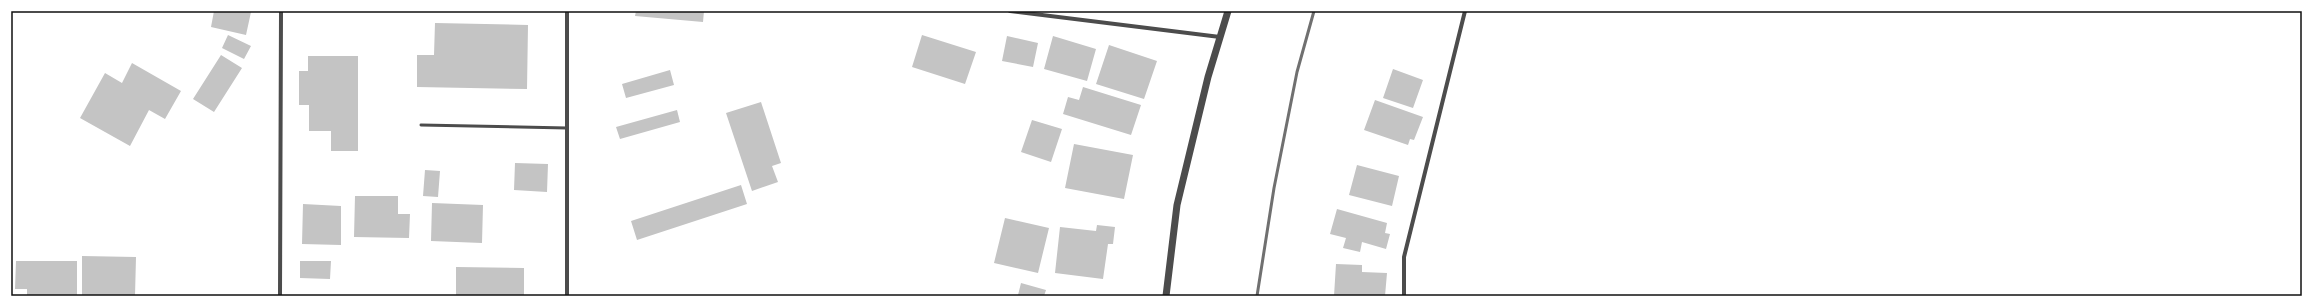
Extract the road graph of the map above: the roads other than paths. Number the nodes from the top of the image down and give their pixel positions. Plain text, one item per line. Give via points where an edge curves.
1 (281, 11) edge
2 (567, 11) edge
3 (1010, 11) edge
4 (1228, 11) edge
5 (1465, 11) edge
6 (1221, 37) junction
7 (421, 125) dead end
8 (567, 128) junction
9 (280, 296) edge
10 (567, 296) edge
11 (1166, 296) edge
12 (1404, 296) edge

1 - 9 street
2 - 8 street
3 - 6 street
4 - 6 street
5 - 12 street via 1404,257
6 - 11 street via 1208,77 1176,205
7 - 8 lane
8 - 10 street

